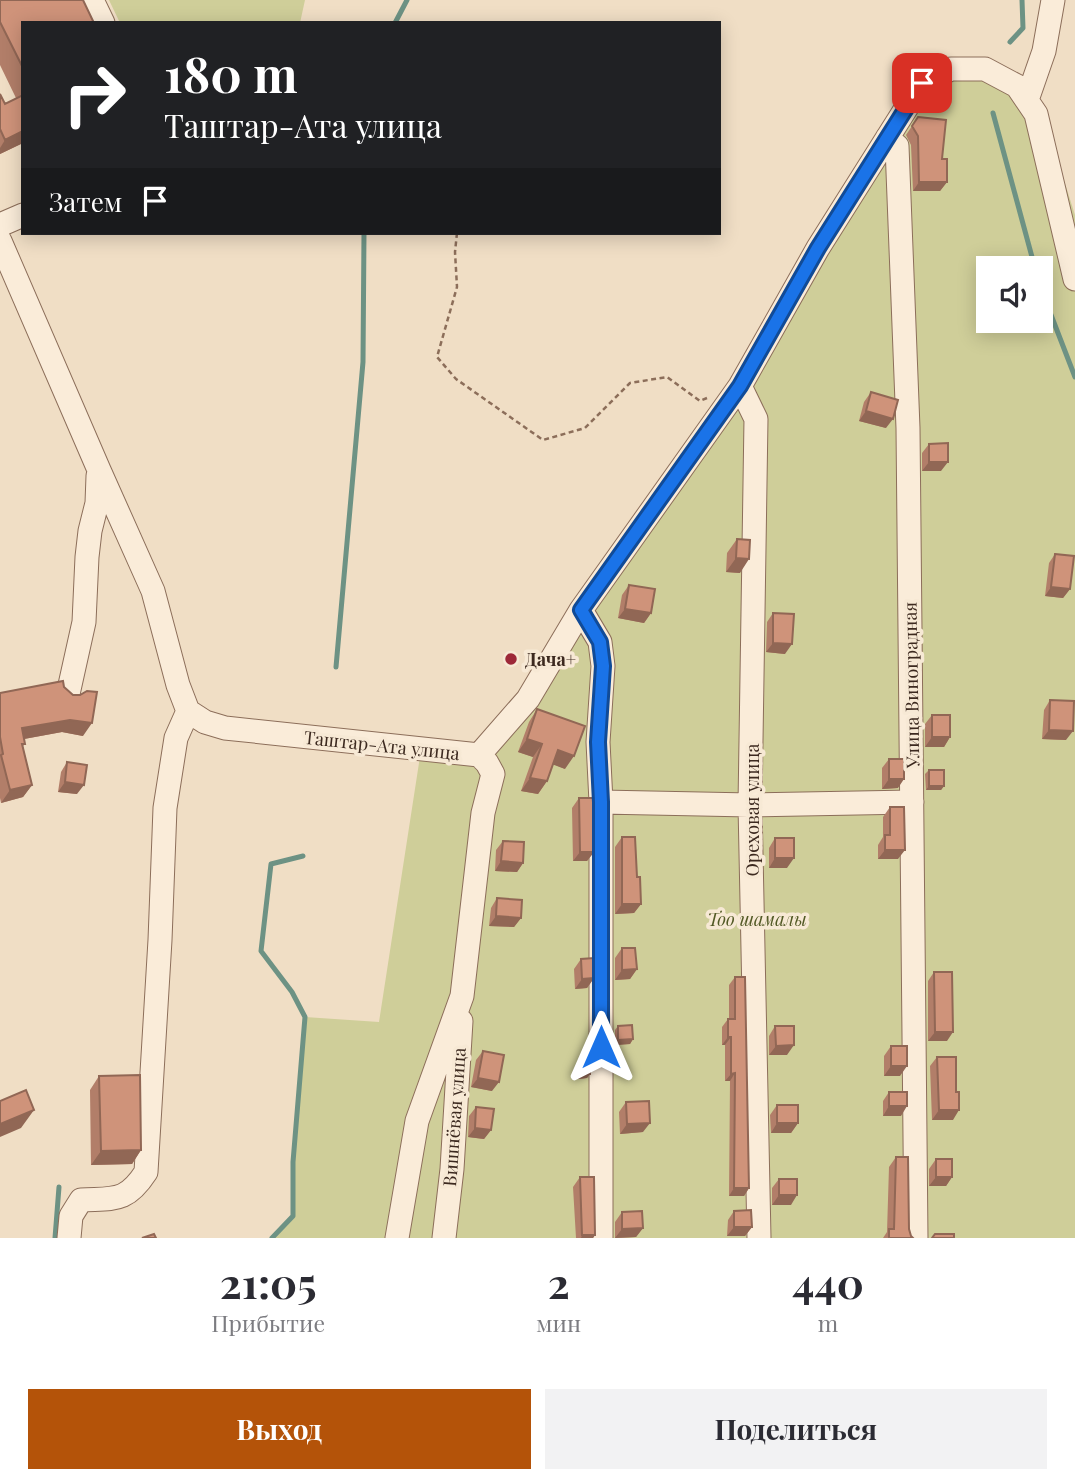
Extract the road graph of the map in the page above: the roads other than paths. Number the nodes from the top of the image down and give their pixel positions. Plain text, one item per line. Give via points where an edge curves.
1 (92, 0) edge
2 (1053, 0) edge
3 (102, 21) edge
4 (1027, 100) junction
5 (887, 138) junction
6 (21, 216) edge
7 (0, 225) edge
8 (0, 241) edge
9 (1075, 279) edge
10 (740, 386) junction
11 (99, 470) junction
12 (581, 610) junction
13 (68, 694) edge
14 (188, 711) junction
15 (479, 755) junction
16 (601, 802) junction
17 (912, 802) junction
18 (750, 804) junction
19 (462, 996) junction
20 (69, 1238) edge
21 (397, 1238) edge
22 (444, 1238) edge
23 (601, 1238) edge
24 (759, 1238) edge
25 (916, 1238) edge

1 - 3 street
2 - 4 street via 1044,51
4 - 5 street, Таштар-Ата улица via 1017,86 985,69 951,69 922,83
4 - 9 street, Таштар-Ата улица via 1036,114
5 - 10 street, Таштар-Ата улица
5 - 17 street, Улица Виноградная via 897,146 908,428
6 - 7 street
8 - 11 street
10 - 12 street, Таштар-Ата улица
10 - 18 street, Ореховая улица via 756,419
11 - 13 street via 84,622
11 - 14 street via 153,591
12 - 15 street, Таштар-Ата улица via 528,699
12 - 16 street via 600,642
14 - 15 street, Таштар-Ата улица via 225,728
14 - 20 street via 176,738 165,808 146,1172 136,1188 122,1197 81,1200 71,1216
15 - 19 street via 493,774 483,813
16 - 18 street
16 - 23 street
17 - 18 street
17 - 25 street, Улица Виноградная
18 - 24 street, Ореховая улица
19 - 21 street via 418,1121
19 - 22 street, Вишнёвая улица

